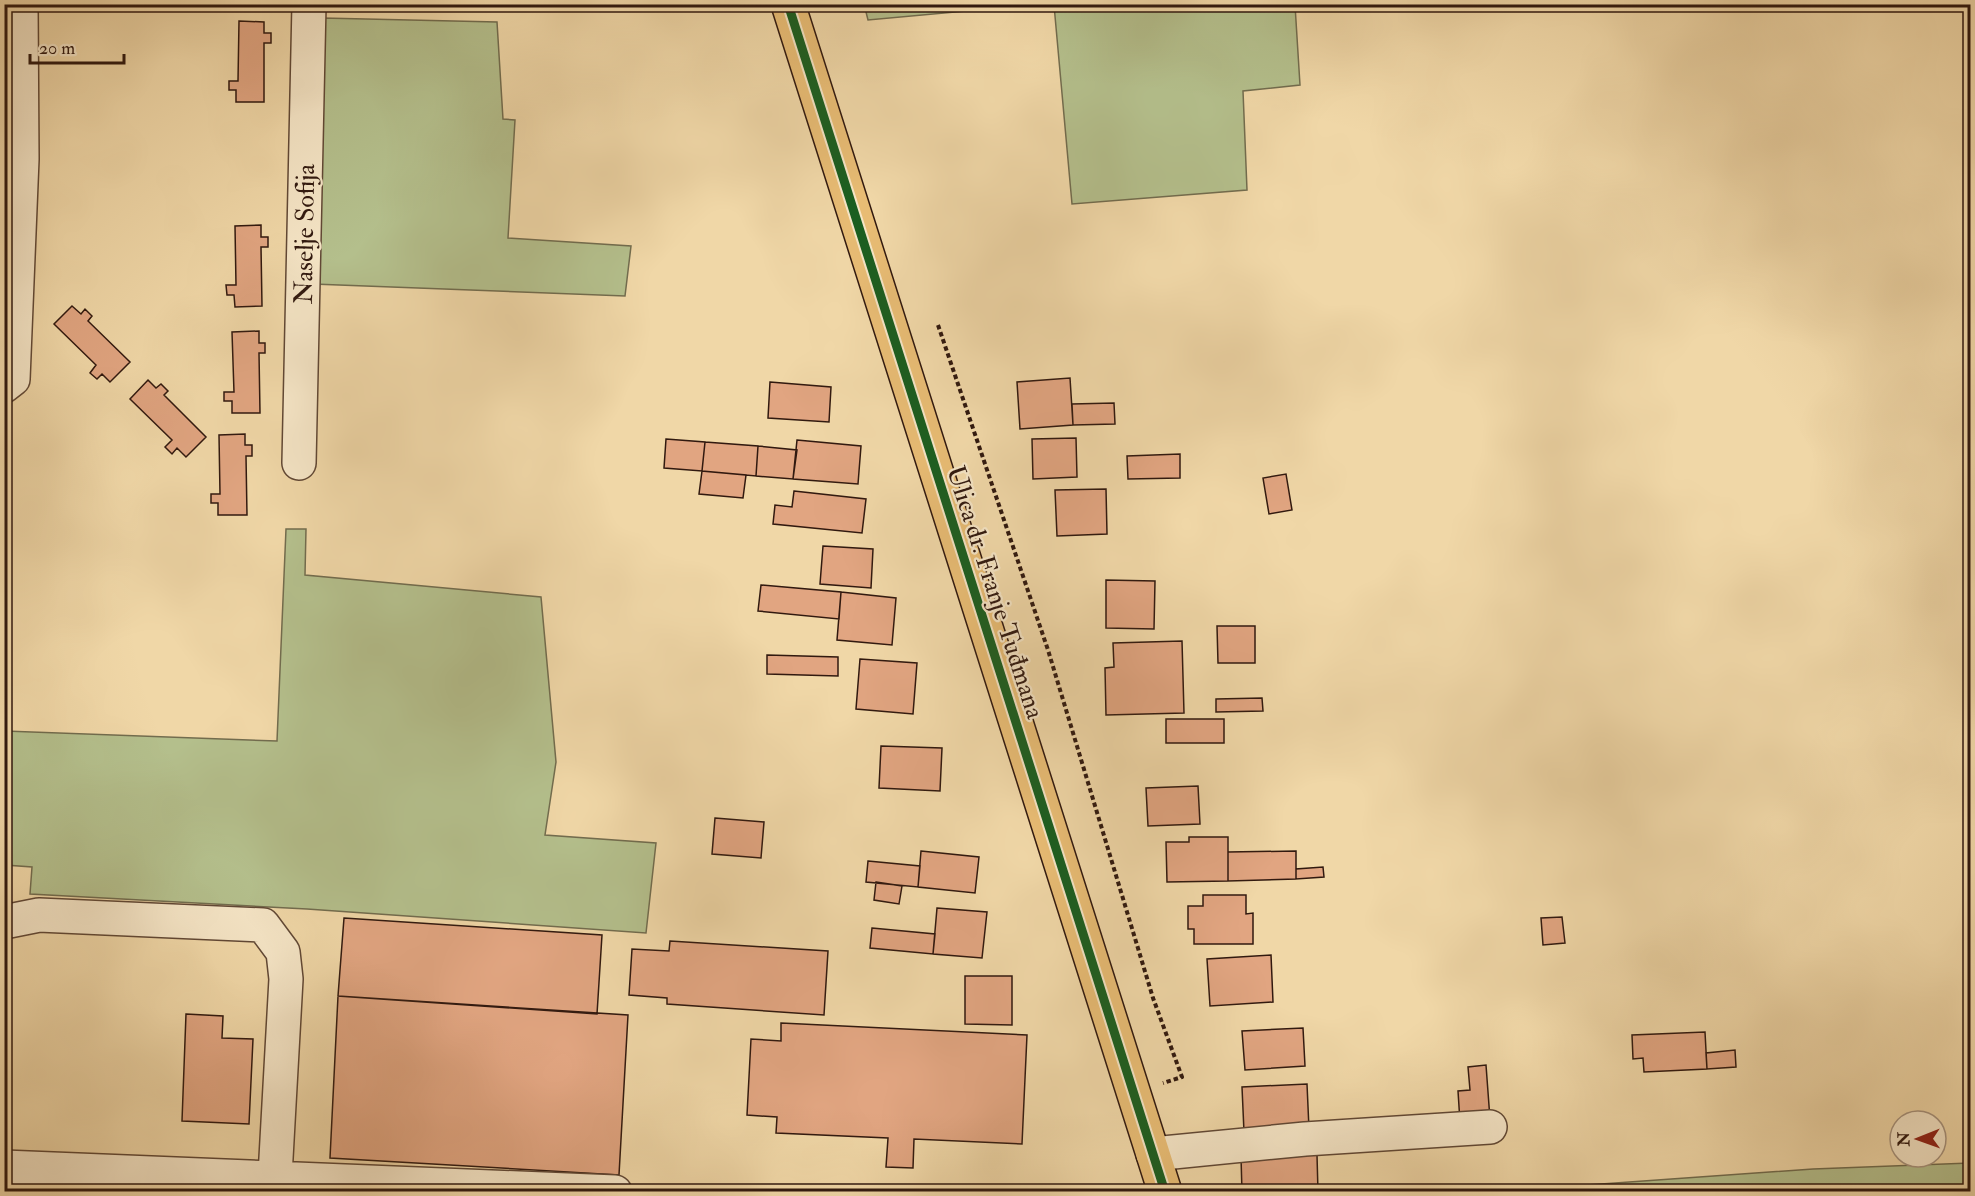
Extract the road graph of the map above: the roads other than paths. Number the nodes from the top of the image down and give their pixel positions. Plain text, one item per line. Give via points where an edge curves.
1 (21, 4) edge
2 (309, 4) edge
3 (788, 4) edge
4 (4, 386) edge
5 (299, 463) dead end
6 (4, 922) edge
7 (1490, 1126) dead end
8 (1153, 1154) junction
9 (4, 1167) edge
10 (275, 1176) junction
11 (615, 1191) edge
12 (1165, 1191) edge

1 - 4 lane via 22,159 13,379
2 - 5 lane, Naselje Sofija
3 - 8 main road, Ulica dr. Franje Tuđmana
6 - 10 lane via 39,915 263,925 283,952 286,979
7 - 8 lane
8 - 12 main road, Ulica dr. Franje Tuđmana
9 - 10 lane
10 - 11 lane

